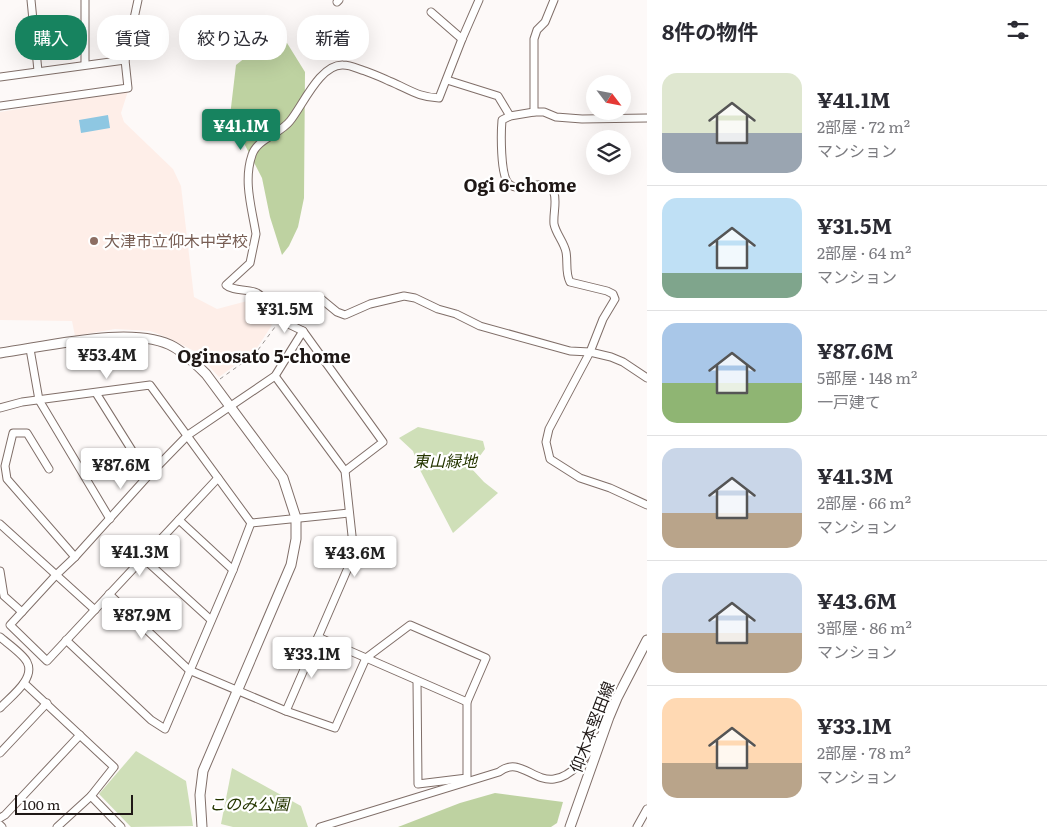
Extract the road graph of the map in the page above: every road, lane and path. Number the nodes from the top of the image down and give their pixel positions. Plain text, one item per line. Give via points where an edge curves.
1 (31, 0) edge
2 (84, 0) edge
3 (138, 0) edge
4 (479, 0) edge
5 (554, 0) edge
6 (431, 12) dead end
7 (135, 15) edge
8 (462, 38) junction
9 (125, 60) joint
10 (85, 64) junction
11 (38, 71) junction
12 (0, 77) edge
13 (447, 80) junction
14 (0, 106) edge
15 (534, 112) junction
16 (510, 116) junction
17 (647, 118) edge
18 (278, 319) junction
19 (303, 331) junction
20 (30, 349) junction
21 (590, 352) junction
22 (0, 353) edge
23 (275, 376) junction
24 (647, 378) edge
25 (214, 383) junction
26 (96, 393) junction
27 (39, 400) junction
28 (230, 406) junction
29 (0, 408) edge
30 (188, 435) junction
31 (49, 469) dead end
32 (345, 471) junction
33 (148, 476) junction
34 (218, 478) junction
35 (647, 505) edge
36 (349, 513) junction
37 (296, 518) junction
38 (110, 519) junction
39 (179, 520) junction
40 (251, 523) junction
41 (0, 524) edge
42 (75, 557) junction
43 (143, 558) junction
44 (233, 570) junction
45 (0, 571) edge
46 (56, 575) junction
47 (109, 594) junction
48 (95, 610) junction
49 (22, 612) junction
50 (211, 620) junction
51 (0, 637) edge
52 (318, 637) junction
53 (66, 640) junction
54 (647, 640) edge
55 (366, 658) junction
56 (189, 670) junction
57 (417, 681) junction
58 (24, 682) junction
59 (238, 691) junction
60 (467, 702) junction
61 (47, 703) junction
62 (0, 708) edge
63 (286, 712) junction
64 (605, 728) junction
65 (80, 735) junction
66 (0, 753) edge
67 (91, 796) junction
68 (647, 809) edge
69 (0, 818) edge
70 (58, 827) edge
71 (121, 827) edge
72 (202, 827) edge
73 (320, 827) edge
74 (570, 827) edge
75 (637, 827) edge

1 - 11 street
2 - 10 street
3 - 7 street
4 - 8 street
5 - 15 street via 534,39
6 - 8 street
8 - 13 street
9 - 10 street
9 - 14 street via 128,88
10 - 11 street
11 - 12 street
13 - 16 street via 498,96
13 - 18 street via 439,98 426,97 340,64 326,71 313,85 285,128 255,147 248,169 256,234 254,249 250,263 226,285 258,294
15 - 16 street
15 - 17 street via 582,119
16 - 21 street via 502,120 500,136 505,177 509,184 516,188 546,185 551,188 556,232 566,251 570,282 607,291 615,299
18 - 19 street
18 - 21 street via 306,298 320,298 345,315 370,304 404,296 420,299 480,326 570,351
18 - 25 path via 255,354
19 - 23 street
19 - 32 street via 383,442
20 - 22 street
20 - 25 street via 111,336 148,338 173,346
20 - 27 street
21 - 24 street via 623,362
21 - 35 street via 549,429 546,442 550,459 580,478
23 - 28 street
23 - 32 street
25 - 28 street
26 - 27 street
26 - 30 street via 150,385
26 - 33 street
27 - 29 street
27 - 38 street
28 - 30 street
28 - 37 street via 283,478
30 - 33 street
30 - 34 street
31 - 42 street via 27,433 13,433 6,466 7,479
32 - 36 street
33 - 38 street
34 - 39 street
34 - 40 street
36 - 37 street
36 - 52 street via 354,554
37 - 40 street
37 - 59 street via 291,565
38 - 42 street
39 - 43 street
39 - 44 street
40 - 44 street
41 - 46 street
42 - 46 street
43 - 47 street
43 - 50 street
44 - 50 street
45 - 49 street via 4,596
46 - 48 street
46 - 49 street
47 - 48 street
47 - 56 street
48 - 53 street
49 - 53 street via 10,625 47,661
50 - 56 street
51 - 58 street via 27,661 29,672
52 - 55 street
52 - 63 street
53 - 56 street via 152,720 165,728
54 - 64 street, 仰木本堅田線
55 - 57 street
55 - 60 street via 410,625 461,647 486,658
55 - 63 street via 335,728
56 - 59 street
57 - 60 street
57 - 60 street via 418,784 467,778
58 - 61 street
58 - 62 street
59 - 63 street
59 - 72 street via 203,771 200,795
61 - 65 street
61 - 66 street
64 - 73 street via 579,764 556,779 516,766 506,766 499,772
64 - 74 street, 仰木本堅田線
65 - 67 street via 114,767
65 - 69 street
67 - 70 street
67 - 71 street
68 - 75 street

